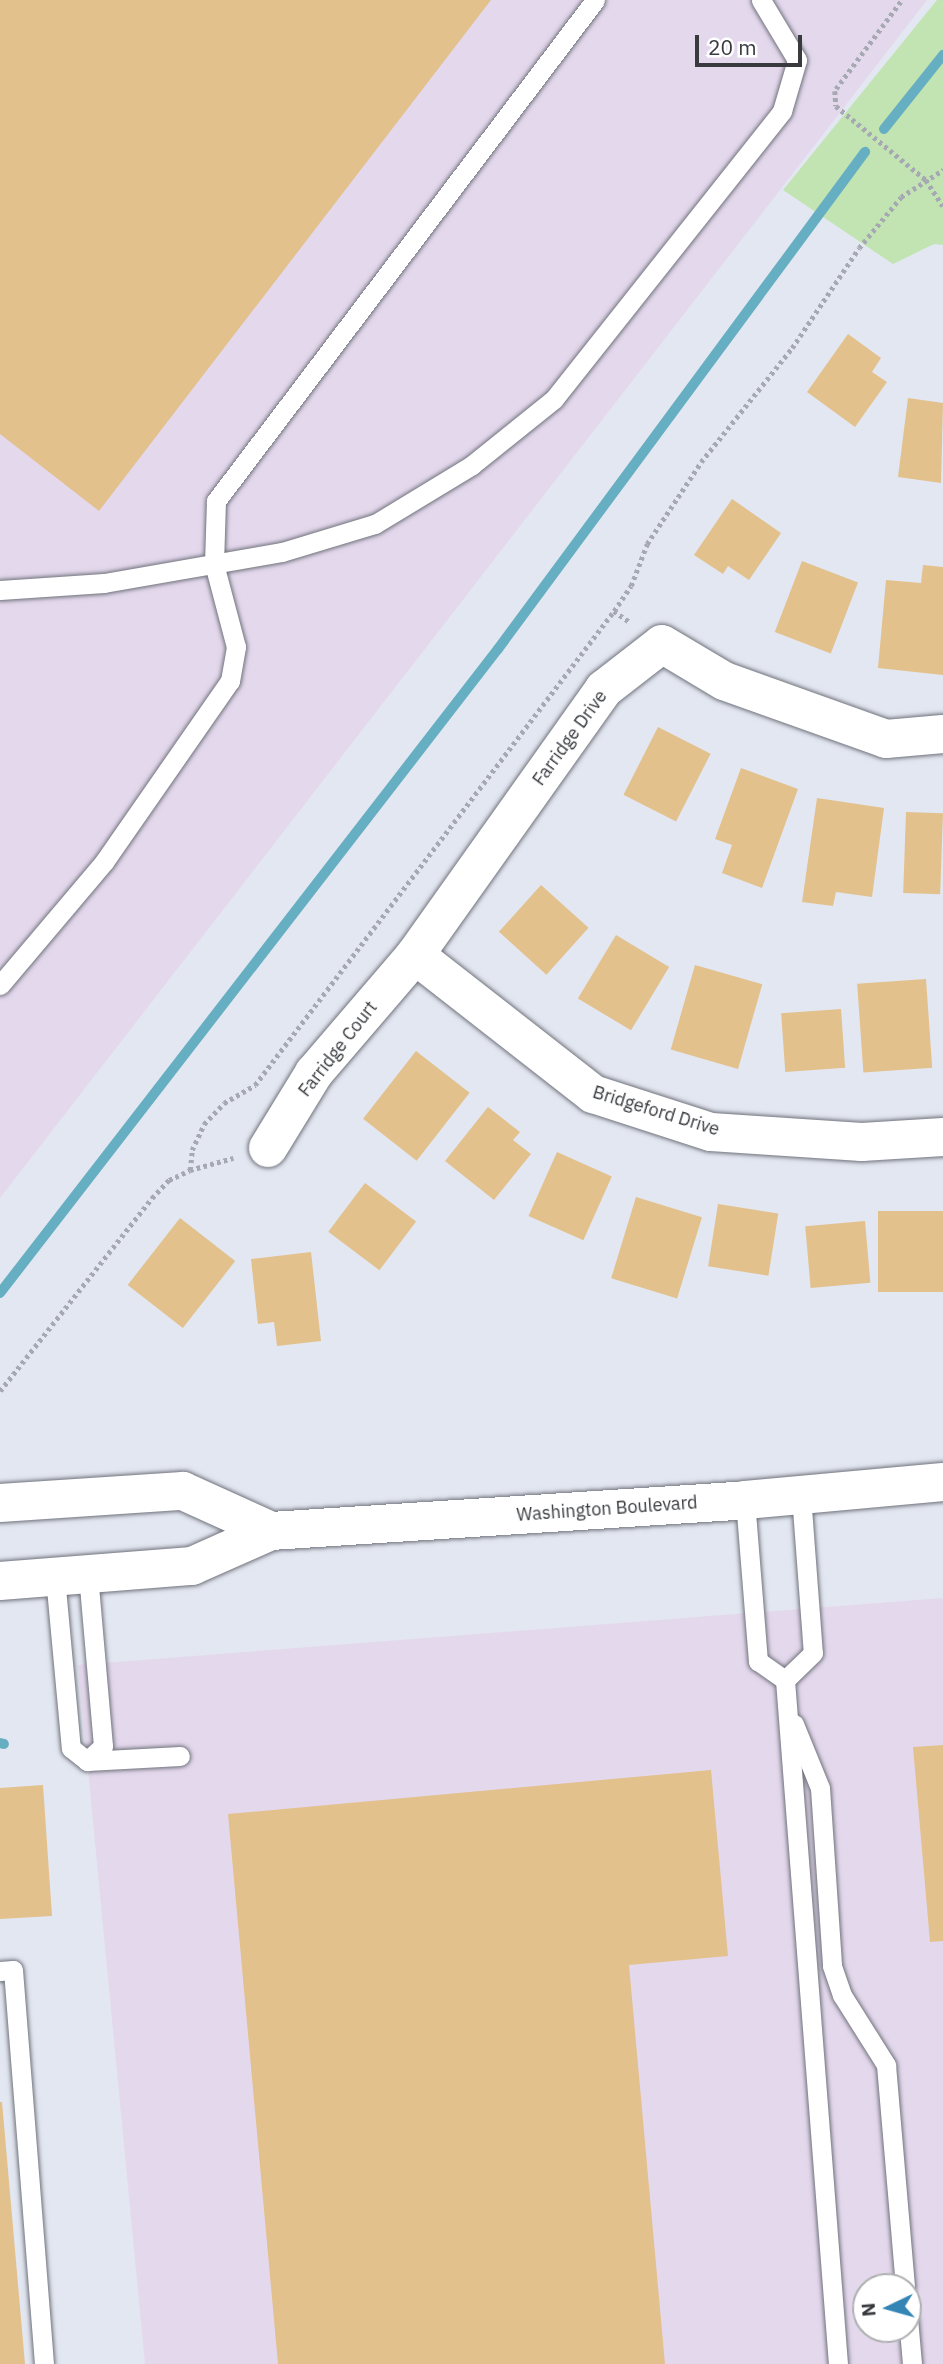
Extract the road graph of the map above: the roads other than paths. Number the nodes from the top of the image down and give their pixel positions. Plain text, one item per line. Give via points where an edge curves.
1 (595, 0) edge
2 (761, 0) edge
3 (214, 564) junction
4 (0, 590) edge
5 (943, 734) edge
6 (415, 955) junction
7 (0, 985) edge
8 (943, 1137) edge
9 (268, 1148) road end
10 (943, 1482) edge
11 (801, 1495) junction
12 (745, 1500) junction
13 (0, 1503) edge
14 (271, 1531) junction
15 (71, 1576) junction
16 (0, 1581) edge
17 (785, 1680) junction
18 (787, 1707) junction
19 (180, 1756) dead end
20 (87, 1761) junction
21 (0, 1971) edge
22 (9, 2048) edge
23 (904, 2273) edge
24 (910, 2343) edge
25 (44, 2364) edge
26 (838, 2364) edge
27 (912, 2364) edge

1 - 3 lane via 216,501
2 - 3 lane via 797,60 782,111 554,399 472,465 375,524 282,552
3 - 4 lane via 104,583
3 - 7 lane via 236,647 230,681 104,862
5 - 6 street, Farridge Drive via 886,739 724,681 662,644 604,689
6 - 8 street, Bridgeford Drive via 593,1094 711,1132 862,1142
6 - 9 street, Farridge Court via 314,1073
10 - 11 street, Washington Boulevard
11 - 12 street, Washington Boulevard
11 - 17 lane via 813,1653
12 - 14 street, Washington Boulevard
12 - 17 lane via 758,1661
13 - 14 street, Washington Boulevard via 183,1491
14 - 15 street, Washington Boulevard via 192,1566
15 - 16 street, Washington Boulevard
15 - 20 lane via 71,1748
15 - 20 lane via 103,1746
17 - 18 lane
18 - 23 lane via 820,1788 832,1966 842,1995 886,2065
18 - 26 lane
19 - 20 lane
21 - 22 lane via 13,1970
22 - 25 lane
24 - 27 lane

